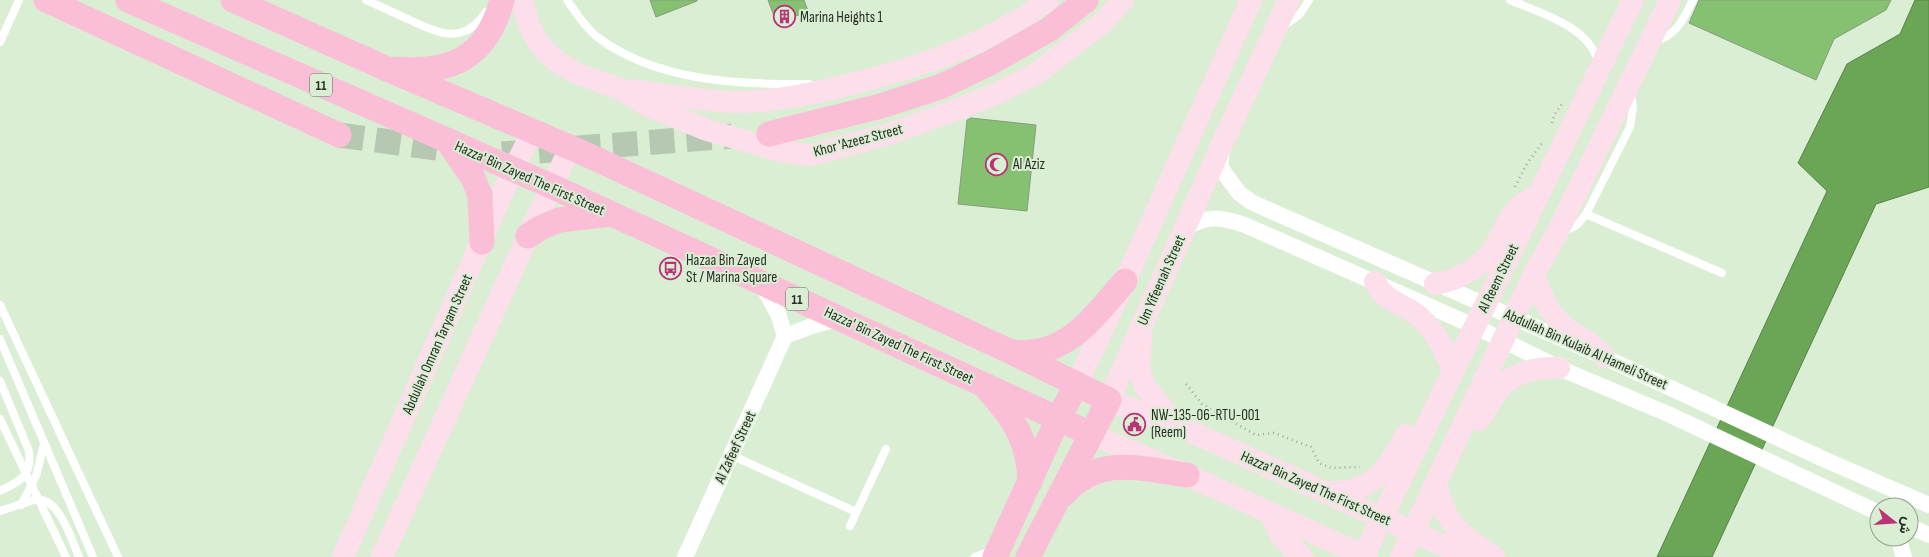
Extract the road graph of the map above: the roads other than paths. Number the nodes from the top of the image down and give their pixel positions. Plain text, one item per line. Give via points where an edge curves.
1 (18, 0) edge
2 (46, 0) edge
3 (128, 0) edge
4 (233, 0) edge
5 (366, 0) edge
6 (494, 0) edge
7 (502, 0) edge
8 (522, 0) edge
9 (567, 0) edge
10 (1048, 0) edge
11 (1086, 0) edge
12 (1123, 0) edge
13 (1240, 0) edge
14 (1251, 0) edge
15 (1279, 0) edge
16 (1289, 0) edge
17 (1309, 0) edge
18 (1510, 0) edge
19 (1633, 0) edge
20 (1670, 0) edge
21 (1693, 0) edge
22 (1276, 30) junction
23 (0, 42) edge
24 (1649, 43) junction
25 (385, 68) junction
26 (1600, 70) junction
27 (853, 84) junction
28 (1629, 85) junction
29 (620, 89) junction
30 (1205, 99) junction
31 (532, 132) junction
32 (769, 134) dead end
33 (339, 135) tunnel mouth
34 (447, 140) junction
35 (1222, 144) junction
36 (570, 148) junction
37 (514, 169) junction
38 (552, 186) junction
39 (1538, 196) junction
40 (1267, 209) junction
41 (612, 214) junction
42 (1586, 214) junction
43 (1185, 228) junction
44 (1254, 228) junction
45 (1556, 234) junction
46 (528, 236) junction
47 (482, 242) junction
48 (1722, 273) dead end
49 (1534, 274) junction
50 (1125, 281) junction
51 (1375, 282) junction
52 (761, 283) junction
53 (1435, 284) junction
54 (1485, 304) junction
55 (0, 305) edge
56 (1514, 317) junction
57 (840, 318) junction
58 (1143, 319) junction
59 (1474, 326) junction
60 (785, 336) junction
61 (0, 339) edge
62 (1503, 340) junction
63 (1009, 352) junction
64 (1604, 357) junction
65 (1559, 368) junction
66 (1454, 370) junction
67 (0, 381) edge
68 (983, 384) junction
69 (1077, 384) junction
70 (1109, 400) junction
71 (1431, 415) junction
72 (0, 419) edge
73 (1058, 419) junction
74 (1178, 426) junction
75 (1091, 434) junction
76 (1459, 436) junction
77 (44, 444) junction
78 (886, 448) dead end
79 (731, 455) junction
80 (1187, 475) junction
81 (1030, 482) junction
82 (1436, 482) junction
83 (0, 491) edge
84 (1323, 492) junction
85 (21, 505) junction
86 (1054, 505) junction
87 (1929, 505) edge
88 (1869, 508) edge
89 (0, 511) edge
90 (856, 512) junction
91 (1270, 513) junction
92 (1382, 518) junction
93 (850, 526) dead end
94 (1413, 532) junction
95 (997, 552) edge
96 (66, 557) edge
97 (79, 557) edge
98 (93, 557) edge
99 (118, 557) edge
100 (343, 557) edge
101 (382, 557) edge
102 (684, 557) edge
103 (975, 557) edge
104 (1028, 557) edge
105 (1302, 557) edge
106 (1365, 557) edge
107 (1401, 557) edge
108 (1470, 557) edge
109 (1494, 557) edge

1 - 23 lane
2 - 33 main road
3 - 34 main road, Hazza' Bin Zayed The First Street / 11
4 - 25 main road, Hazza' Bin Zayed The First Street
5 - 6 lane via 435,32 451,35 474,26
7 - 25 main road via 488,36 467,57 422,69
8 - 29 main road, Khor 'Azeez Street via 529,25 541,46 556,61 578,74
9 - 27 lane via 579,19 619,51 669,70 752,84
10 - 27 main road via 1024,18 974,44 900,72
11 - 32 main road via 1050,30 942,86 881,106
12 - 29 main road, Khor 'Azeez Street via 1102,23 1037,73 995,94 889,134 811,155 707,130 646,105
13 - 30 main road
14 - 30 main road
15 - 22 main road
16 - 22 main road, Um Yifeenah Street
17 - 22 lane via 1300,14
18 - 26 lane via 1568,26 1584,38 1596,54
19 - 26 main road, Al Reem Street
20 - 24 main road, Al Reem Street
21 - 24 lane via 1676,30 1666,38
22 - 35 main road, Um Yifeenah Street
24 - 28 main road, Al Reem Street
25 - 31 main road, Hazza' Bin Zayed The First Street
26 - 39 main road, Al Reem Street
27 - 29 main road via 800,96 734,102
28 - 42 lane via 1633,107 1630,127
28 - 45 main road, Al Reem Street
30 - 50 main road
31 - 36 main road, Hazza' Bin Zayed The First Street
31 - 37 main road, Abdullah Omran Taryam Street
34 - 37 main road, Hazza' Bin Zayed The First Street / 11
34 - 47 main road via 473,178 480,195
35 - 40 street, Abdullah Bin Kulaib Al Hameli Street via 1220,167 1239,193
35 - 43 main road, Um Yifeenah Street
36 - 38 main road
36 - 63 main road, Hazza' Bin Zayed The First Street
37 - 38 main road, Hazza' Bin Zayed The First Street / 11
37 - 47 main road, Abdullah Omran Taryam Street
38 - 41 main road, Hazza' Bin Zayed The First Street / 11
38 - 46 main road
39 - 53 main road via 1514,210 1496,245 1470,271
39 - 54 main road, Al Reem Street
40 - 44 street via 1261,211
40 - 53 street, Abdullah Bin Kulaib Al Hameli Street
41 - 46 main road via 560,220
41 - 52 main road, Hazza' Bin Zayed The First Street / 11
42 - 45 lane via 1577,225
42 - 48 lane
43 - 44 street, Abdullah Bin Kulaib Al Hameli Street via 1200,220 1218,219
43 - 58 main road, Um Yifeenah Street
44 - 51 street, Abdullah Bin Kulaib Al Hameli Street
45 - 49 main road, Al Reem Street
46 - 101 main road
47 - 100 main road, Abdullah Omran Taryam Street
49 - 56 main road, Al Reem Street
49 - 64 main road via 1543,298 1558,320 1597,347
50 - 63 main road via 1084,327 1064,343 1043,350
50 - 69 main road
51 - 59 street, Abdullah Bin Kulaib Al Hameli Street
51 - 66 main road via 1388,299 1424,322 1437,338
52 - 57 main road, Hazza' Bin Zayed The First Street / 11
52 - 60 street via 778,314
53 - 54 street, Abdullah Bin Kulaib Al Hameli Street
54 - 56 street, Abdullah Bin Kulaib Al Hameli Street
54 - 59 main road, Al Reem Street
55 - 99 lane
56 - 62 main road, Al Reem Street
56 - 64 street, Abdullah Bin Kulaib Al Hameli Street
57 - 60 street
57 - 68 main road, Hazza' Bin Zayed The First Street / 11
58 - 70 main road, Um Yifeenah Street
58 - 74 main road via 1140,376 1149,392
59 - 62 street, Abdullah Bin Kulaib Al Hameli Street
59 - 66 main road, Al Reem Street
60 - 79 street, Al Zafeef Street
61 - 77 lane
62 - 65 street, Abdullah Bin Kulaib Al Hameli Street
62 - 76 main road, Al Reem Street
63 - 69 main road, Hazza' Bin Zayed The First Street
64 - 87 street, Abdullah Bin Kulaib Al Hameli Street
65 - 76 main road via 1526,371 1509,380 1476,424
65 - 88 street, Abdullah Bin Kulaib Al Hameli Street via 1668,414
66 - 71 main road, Al Reem Street
67 - 83 lane via 29,451 29,467 20,481
68 - 73 main road, Hazza' Bin Zayed The First Street / 11
68 - 81 main road via 1005,409 1021,436 1028,458
69 - 70 main road, Hazza' Bin Zayed The First Street
69 - 73 main road
70 - 74 main road, Hazza' Bin Zayed The First Street
70 - 75 main road, Um Yifeenah Street
71 - 84 main road via 1413,426 1392,461 1372,481 1355,489
71 - 92 main road, Al Reem Street
72 - 96 lane
73 - 75 main road, Hazza' Bin Zayed The First Street / 11
73 - 81 main road
74 - 84 main road, Hazza' Bin Zayed The First Street
75 - 80 main road, Hazza' Bin Zayed The First Street / 11
75 - 86 main road, Um Yifeenah Street
76 - 82 main road, Al Reem Street
77 - 85 lane via 36,476
77 - 98 lane
78 - 90 lane
79 - 90 lane
79 - 102 street, Al Zafeef Street
80 - 86 main road via 1129,467 1102,468 1074,482
80 - 91 main road, Hazza' Bin Zayed The First Street / 11
81 - 95 main road
82 - 94 main road, Al Reem Street
82 - 109 main road via 1451,523 1471,543
84 - 92 main road, Hazza' Bin Zayed The First Street
85 - 89 lane
85 - 97 lane via 34,500 53,506
86 - 104 main road, Um Yifeenah Street
90 - 93 lane
91 - 105 main road via 1281,536
91 - 106 main road, Hazza' Bin Zayed The First Street / 11
92 - 94 main road, Hazza' Bin Zayed The First Street
92 - 106 main road, Al Reem Street
94 - 107 main road, Al Reem Street
94 - 108 main road, Hazza' Bin Zayed The First Street
95 - 103 lane

